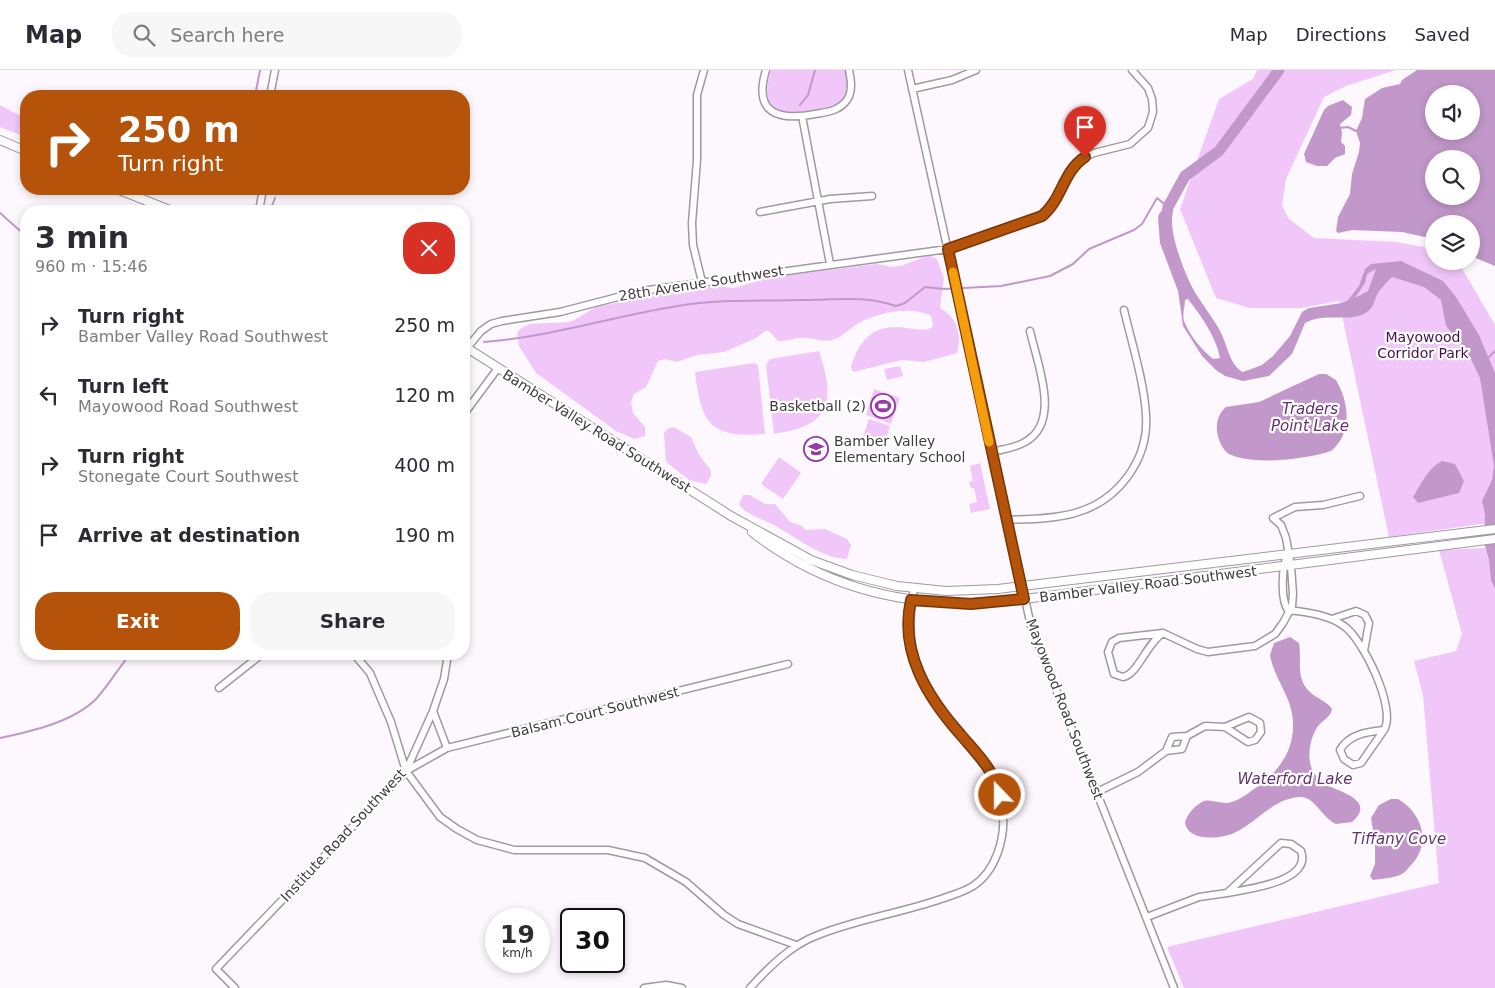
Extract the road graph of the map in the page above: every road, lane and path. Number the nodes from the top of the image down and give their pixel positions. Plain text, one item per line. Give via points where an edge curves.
1 (275, 70) edge
2 (704, 70) edge
3 (766, 70) edge
4 (849, 70) edge
5 (908, 70) edge
6 (976, 70) edge
7 (1132, 70) edge
8 (912, 89) junction
9 (271, 90) edge
10 (802, 116) junction
11 (0, 140) edge
12 (20, 148) edge
13 (132, 195) edge
14 (872, 196) dead end
15 (818, 201) junction
16 (157, 205) edge
17 (760, 212) dead end
18 (948, 249) junction
19 (830, 264) junction
20 (702, 282) junction
21 (1124, 310) dead end
22 (1030, 331) dead end
23 (470, 341) edge
24 (470, 350) edge
25 (498, 368) junction
26 (470, 406) edge
27 (992, 452) junction
28 (1360, 496) dead end
29 (731, 516) junction
30 (1007, 520) junction
31 (1495, 529) edge
32 (1495, 539) edge
33 (1288, 553) junction
34 (1287, 566) junction
35 (1021, 586) junction
36 (914, 588) junction
37 (1024, 599) junction
38 (911, 600) junction
39 (1288, 610) junction
40 (1332, 619) junction
41 (1163, 633) junction
42 (1364, 651) junction
43 (254, 660) edge
44 (359, 660) edge
45 (447, 660) edge
46 (788, 664) dead end
47 (219, 688) dead end
48 (433, 711) junction
49 (1225, 727) junction
50 (1384, 730) junction
51 (1187, 736) junction
52 (447, 748) junction
53 (1166, 751) junction
54 (406, 771) junction
55 (1097, 792) junction
56 (1227, 893) junction
57 (1147, 917) junction
58 (796, 946) junction
59 (235, 988) edge
60 (644, 988) edge
61 (682, 988) edge
62 (750, 988) edge
63 (1174, 988) edge

1 - 9 street
2 - 20 street via 697,95 697,160 692,224 693,245
3 - 10 street via 762,92 768,108 781,116
4 - 10 street via 851,91 844,104 831,111
5 - 8 street, Mayowood Road Southwest
6 - 8 street via 952,80
7 - 18 street, 28th Avenue Southwest via 1148,88 1152,99 1151,123 1141,137 1130,144 1081,159 1070,171 1053,205 1042,216
8 - 18 street, Mayowood Road Southwest
10 - 15 street
11 - 12 main road
13 - 16 main road
14 - 15 street
15 - 17 street
15 - 19 street
18 - 19 street, 28th Avenue Southwest
18 - 27 street, Mayowood Road Southwest
19 - 20 street, 28th Avenue Southwest
20 - 23 street, 28th Avenue Southwest via 641,291 560,312 491,324
21 - 30 street via 1146,417 1145,436 1136,464 1113,492 1092,507 1066,515
22 - 27 street via 1046,402 1044,417 1038,431 1026,442
24 - 25 main road, Bamber Valley Road Southwest
25 - 26 street
25 - 29 main road, Bamber Valley Road Southwest
27 - 30 street, Mayowood Road Southwest
28 - 33 street via 1322,505 1295,507 1273,518 1283,531
29 - 36 main road, Bamber Valley Road Southwest via 811,560 852,575
29 - 38 main road, Bamber Valley Road Southwest via 773,548 827,576 866,590
30 - 35 street, Mayowood Road Southwest
31 - 33 main road, Bamber Valley Road Southwest
32 - 34 main road, Bamber Valley Road Southwest
33 - 34 street
33 - 35 main road, Bamber Valley Road Southwest
34 - 37 main road, Bamber Valley Road Southwest
34 - 39 street via 1293,604
35 - 36 main road, Bamber Valley Road Southwest via 968,591
35 - 37 street, Mayowood Road Southwest
36 - 38 street
37 - 38 main road, Bamber Valley Road Southwest via 971,604
37 - 55 street, Mayowood Road Southwest via 1036,639
38 - 58 street via 908,617 910,639 920,677 955,728 987,765 998,785 1004,825 997,854 983,877 958,893 846,924
39 - 40 street
39 - 41 street via 1275,634 1260,644 1250,646 1203,651
40 - 42 street via 1352,633
40 - 42 street via 1356,611 1365,615 1369,623
41 - 41 street via 1152,642 1131,674 1123,677 1114,674 1108,656 1112,642 1119,638
42 - 50 street via 1384,699 1388,719
43 - 47 street
44 - 54 street via 370,673
45 - 48 street, Institute Road Southwest
46 - 52 street, Balsam Court Southwest
48 - 52 street
48 - 54 street, Institute Road Southwest
49 - 49 street via 1248,742 1255,740 1261,732 1260,722 1249,717
49 - 51 street via 1201,727
50 - 50 street via 1359,764 1351,764 1341,756 1342,747 1358,734
51 - 53 street via 1182,749
51 - 53 street via 1172,737
52 - 54 street, Balsam Court Southwest
53 - 55 street via 1129,778
54 - 58 street via 440,817 476,840 514,850 608,850 646,858 686,882 724,916
54 - 59 street, Institute Road Southwest via 216,969
55 - 57 street, Mayowood Road Southwest
56 - 56 street via 1294,874 1301,866 1301,851 1291,844 1281,843
56 - 57 street via 1203,896
57 - 63 street, Mayowood Road Southwest
58 - 62 street
60 - 61 street via 666,985

